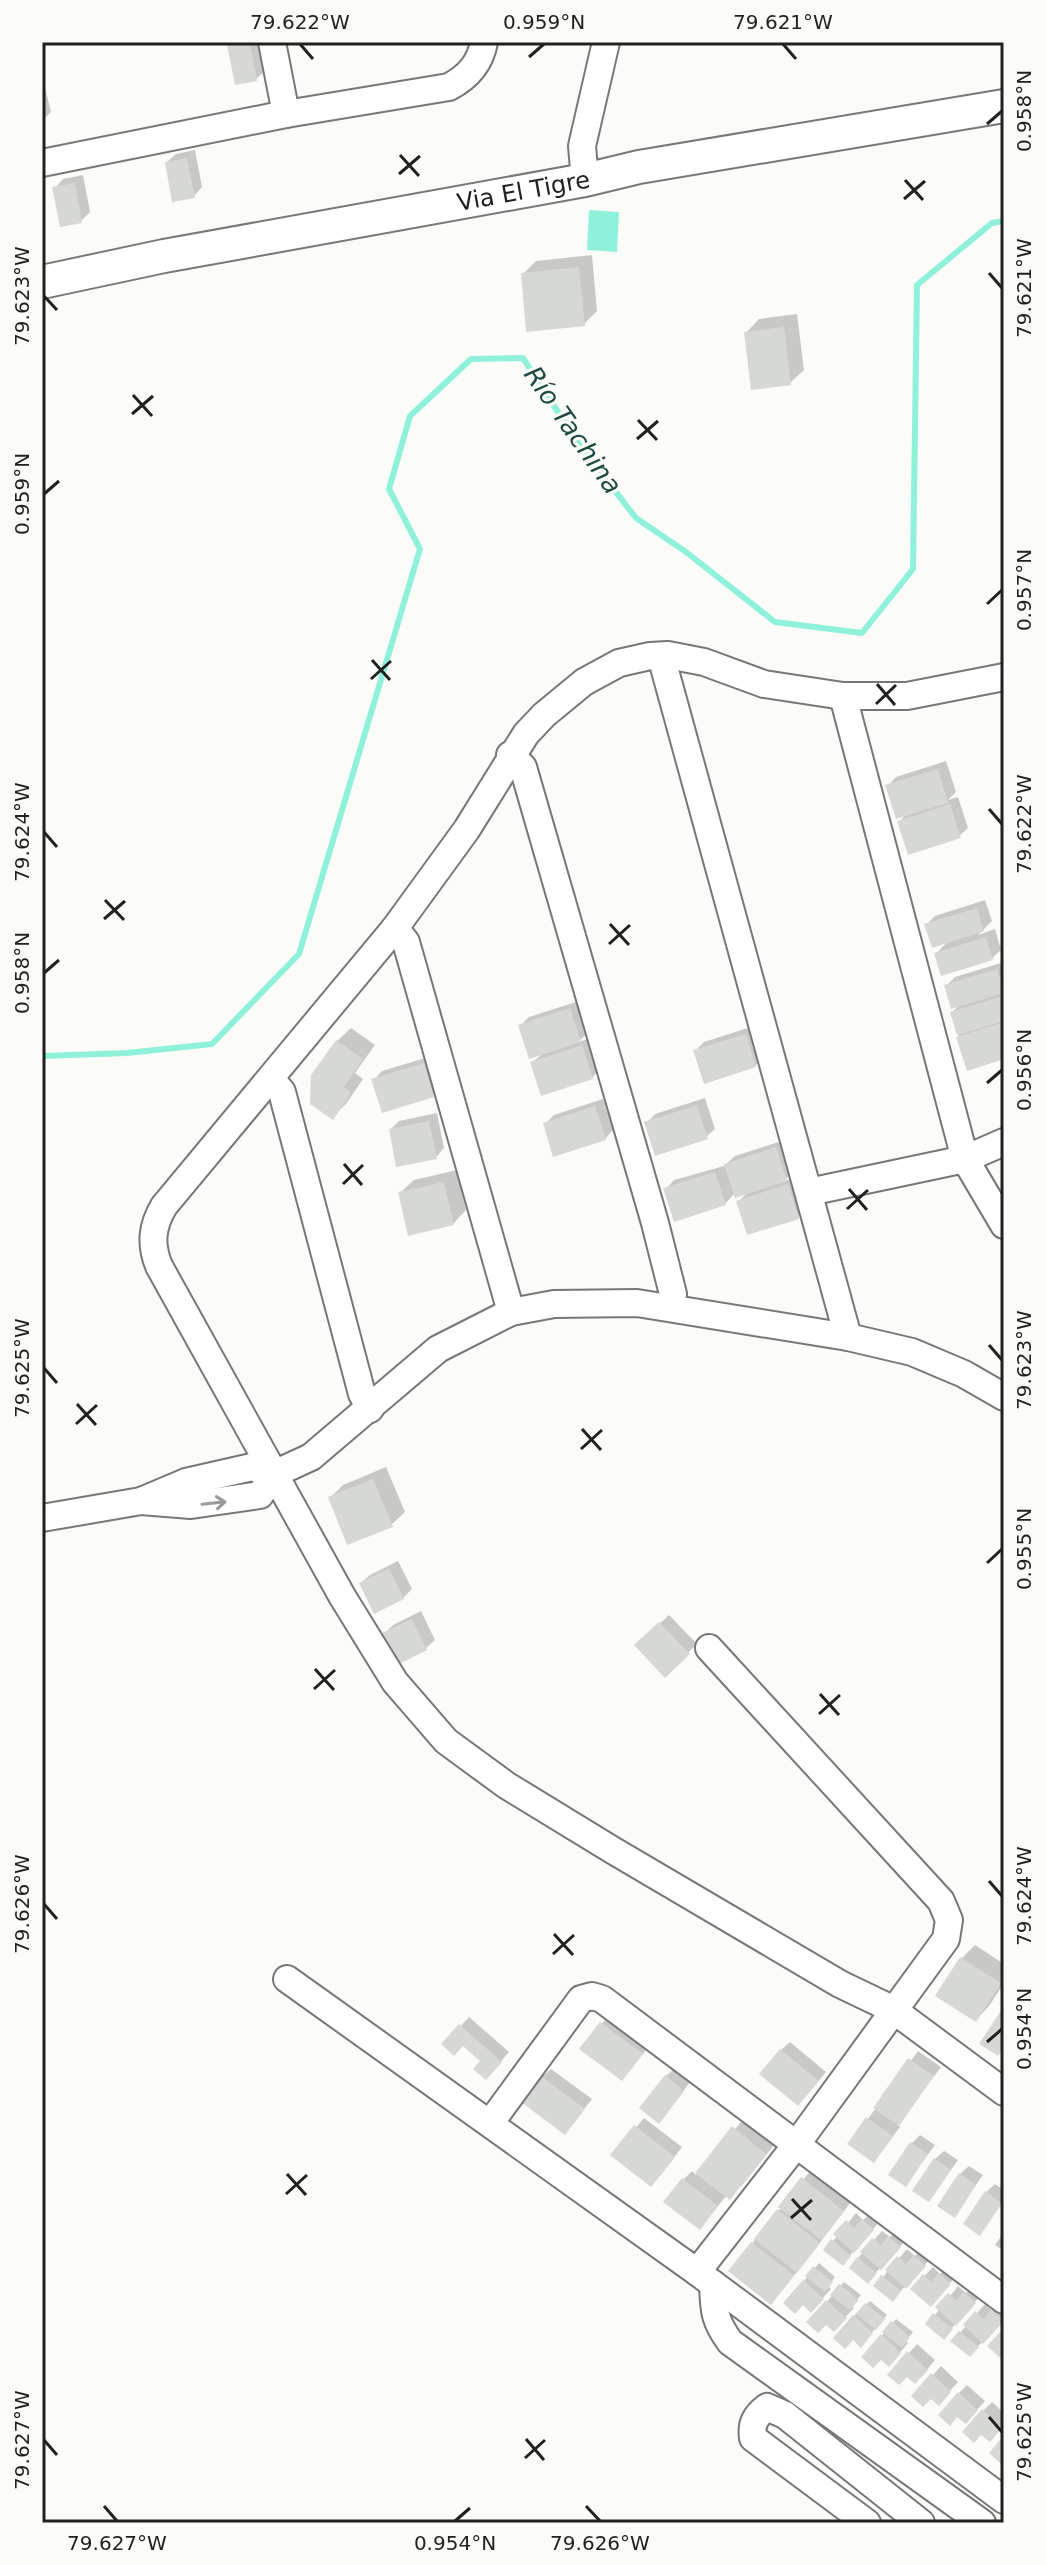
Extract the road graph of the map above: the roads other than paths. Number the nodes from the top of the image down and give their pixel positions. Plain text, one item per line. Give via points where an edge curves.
1 (272, 42) edge
2 (484, 42) edge
3 (606, 42) edge
4 (1004, 106) edge
5 (286, 114) junction
6 (42, 163) edge
7 (585, 180) junction
8 (42, 282) edge
9 (661, 656) junction
10 (1003, 681) edge
11 (843, 696) junction
12 (510, 755) junction
13 (395, 928) junction
14 (271, 1079) junction
15 (1004, 1142) edge
16 (965, 1159) junction
17 (809, 1192) junction
18 (1004, 1225) edge
19 (670, 1307) junction
20 (511, 1312) junction
21 (848, 1337) junction
22 (1004, 1397) edge
23 (370, 1409) junction
24 (274, 1474) junction
25 (42, 1518) edge
26 (709, 1648) dead end
27 (287, 1979) dead end
28 (892, 2009) junction
29 (1004, 2092) edge
30 (491, 2122) junction
31 (796, 2145) junction
32 (705, 2278) junction
33 (1004, 2300) edge
34 (1004, 2500) edge
35 (867, 2523) edge
36 (921, 2523) edge
37 (982, 2523) edge

1 - 5 street
2 - 5 street via 476,65 449,87
3 - 7 street via 582,146
4 - 7 street, Via El Tigre
5 - 6 street
7 - 8 street, Via El Tigre
9 - 11 street via 704,662 764,684
9 - 12 street via 619,663 584,682 544,715
9 - 17 street
10 - 11 street via 907,696
11 - 16 street
12 - 13 street via 467,829
12 - 19 street via 523,767 545,842 655,1223 673,1294
13 - 14 street
13 - 20 street via 406,942
14 - 23 street via 282,1092
14 - 24 street via 164,1206 152,1239 159,1266
15 - 16 street
16 - 17 street
16 - 18 street
17 - 21 street
19 - 20 street via 595,1302
19 - 21 street
20 - 23 street via 438,1349
21 - 22 street via 912,1352
23 - 24 street via 311,1457
24 - 25 street via 260,1495 191,1505 141,1501
24 - 28 street via 395,1682 446,1741 506,1785 627,1859
26 - 28 street via 941,1901 949,1920 946,1939
27 - 30 street
28 - 29 street
28 - 31 street
30 - 31 street via 581,1999 592,1996
30 - 32 street
31 - 32 street
31 - 33 street
32 - 34 street
32 - 37 street via 718,2326 730,2342
35 - 36 street via 753,2438 752,2424 761,2412 767,2407 785,2415

